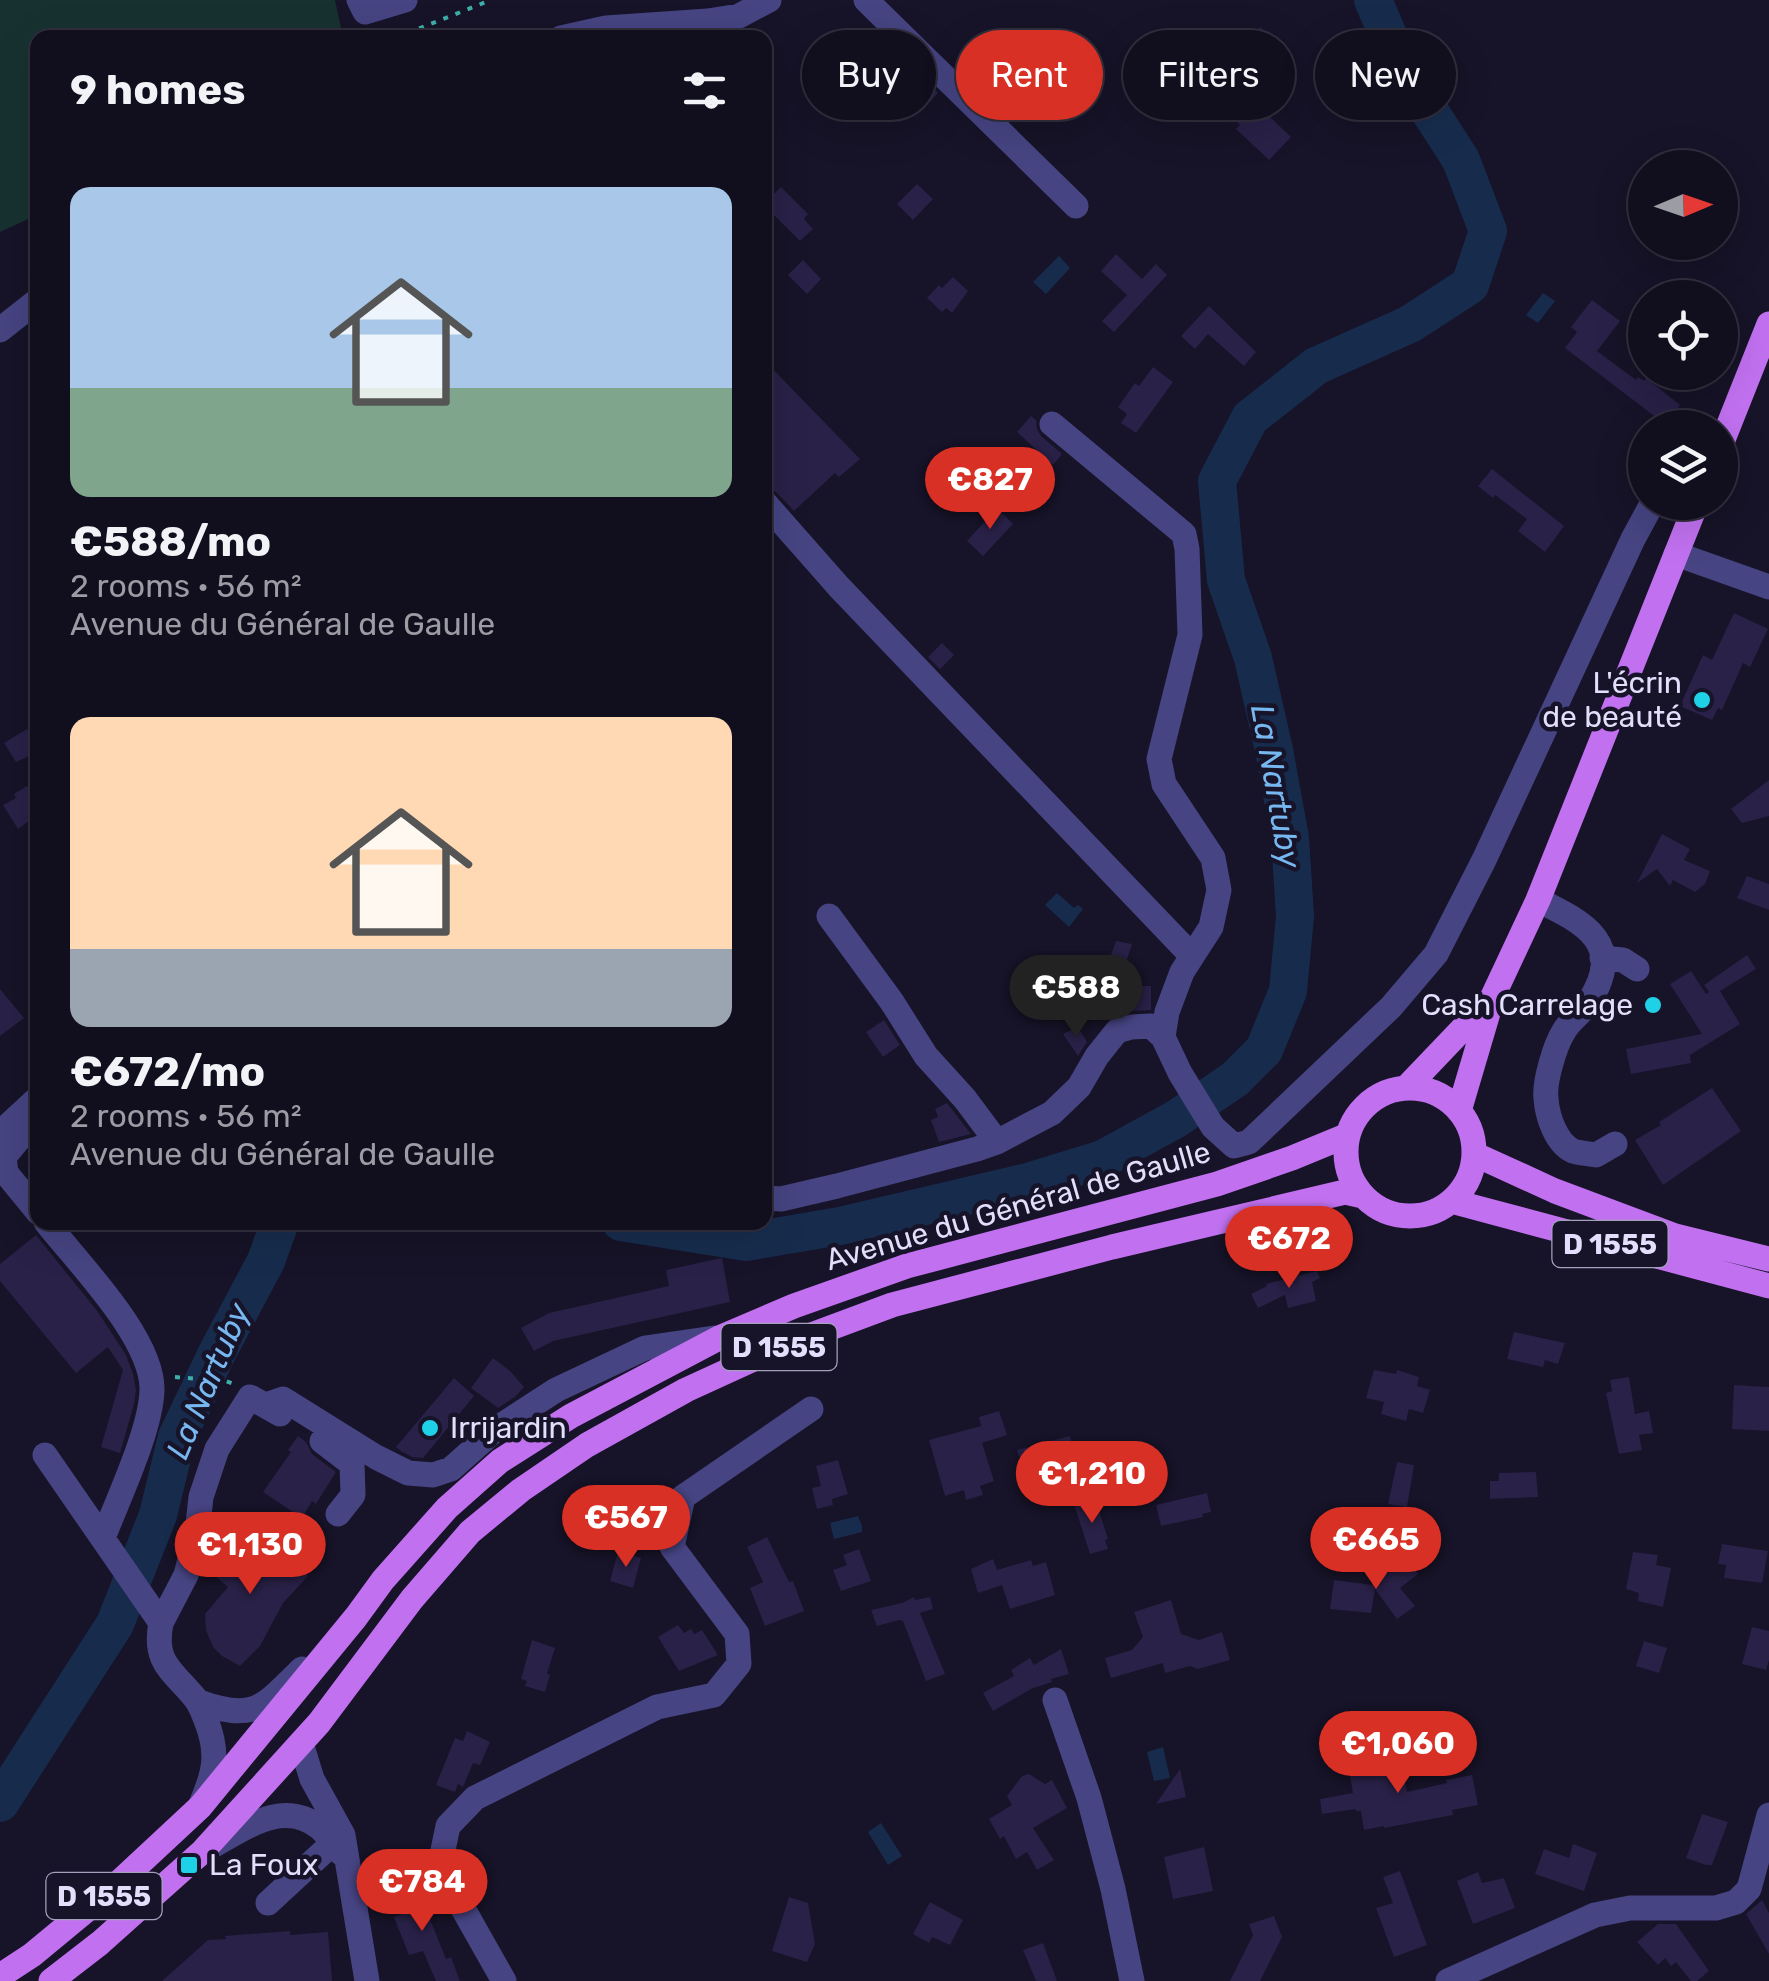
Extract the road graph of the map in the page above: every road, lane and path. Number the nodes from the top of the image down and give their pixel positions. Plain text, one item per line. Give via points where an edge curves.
1 (359, 0) edge
2 (405, 0) edge
3 (491, 0) edge
4 (769, 0) edge
5 (866, 0) edge
6 (462, 2) edge
7 (465, 10) junction
8 (415, 30) edge
9 (597, 30) edge
10 (1076, 206) dead end
11 (30, 306) edge
12 (1769, 324) edge
13 (0, 330) edge
14 (1734, 410) edge
15 (1052, 424) dead end
16 (772, 512) edge
17 (1644, 520) edge
18 (1690, 520) edge
19 (1676, 554) junction
20 (1769, 587) edge
21 (1538, 900) junction
22 (828, 916) dead end
23 (1192, 956) junction
24 (1602, 958) junction
25 (1637, 968) dead end
26 (1493, 996) junction
27 (1163, 1036) junction
28 (1407, 1087) junction
29 (30, 1106) edge
30 (1460, 1110) junction
31 (30, 1130) edge
32 (0, 1134) edge
33 (1348, 1135) junction
34 (997, 1142) junction
35 (1615, 1144) dead end
36 (1474, 1154) junction
37 (3, 1170) edge
38 (1363, 1196) junction
39 (772, 1198) edge
40 (1451, 1201) junction
41 (30, 1202) edge
42 (52, 1230) edge
43 (1769, 1260) edge
44 (1769, 1286) edge
45 (719, 1338) junction
46 (170, 1376) dead end
47 (226, 1381) dead end
48 (266, 1405) junction
49 (811, 1409) dead end
50 (45, 1455) dead end
51 (338, 1514) dead end
52 (109, 1546) junction
53 (356, 1617) junction
54 (157, 1618) junction
55 (1055, 1700) dead end
56 (198, 1702) junction
57 (301, 1744) junction
58 (200, 1807) junction
59 (1769, 1815) edge
60 (203, 1851) junction
61 (340, 1852) junction
62 (1754, 1868) junction
63 (1769, 1900) edge
64 (268, 1902) dead end
65 (73, 1970) edge
66 (0, 1976) edge
67 (52, 1981) edge
68 (367, 1981) edge
69 (504, 1981) edge
70 (1132, 1981) edge
71 (1448, 1981) edge

1 - 2 street via 365,12
3 - 7 path
4 - 9 street via 739,16
5 - 10 street
6 - 7 path
7 - 8 path
11 - 13 street
12 - 14 main road
15 - 23 street via 1184,534 1190,634 1159,759 1164,784 1214,858 1219,890 1211,927
16 - 23 street
17 - 27 street via 1436,954 1391,1007 1249,1142 1234,1146 1212,1127
18 - 19 main road
19 - 20 street
19 - 21 main road
21 - 24 street via 1595,934
21 - 26 main road
22 - 34 street via 926,1056
23 - 27 street
24 - 25 street
24 - 35 street via 1600,984 1564,1031 1545,1096 1554,1132 1570,1150 1596,1155
26 - 28 main road
26 - 30 main road
27 - 34 street via 1151,1026 1117,1031 1079,1088 1052,1113
28 - 30 main road
28 - 33 main road via 1370,1102
29 - 32 street
30 - 36 main road
31 - 37 street via 4,1157
33 - 38 main road via 1351,1178
33 - 45 main road, Avenue du Général de Gaulle / D 1555 via 1217,1184 907,1266
34 - 39 street
36 - 40 main road via 1471,1172
36 - 43 main road, D 1555 via 1675,1236
37 - 41 street
38 - 40 main road via 1396,1215 1416,1216
38 - 57 main road, Avenue du Général de Gaulle / D 1555 via 1346,1192 1250,1213 892,1306 686,1390 587,1445 470,1532
40 - 44 main road, D 1555
42 - 52 street via 116,1310 151,1370 146,1426
45 - 48 street via 645,1348 570,1383 496,1429 451,1469 433,1475 408,1473 376,1457 282,1399
45 - 53 main road, Avenue du Général de Gaulle / D 1555 via 500,1461 447,1508
46 - 47 path
48 - 51 street via 352,1464 353,1494
48 - 54 street via 250,1398 217,1450 186,1575
49 - 69 street via 683,1497 672,1547 737,1634 739,1664 714,1694 657,1707 474,1798 448,1826 443,1850 461,1904
50 - 52 street
52 - 54 street
53 - 56 street via 266,1704 242,1713
53 - 58 main road, Avenue du Général de Gaulle / D 1555
54 - 56 street via 157,1644
55 - 70 street via 1090,1798
56 - 58 street via 216,1752
57 - 60 main road, Avenue du Général de Gaulle / D 1555
57 - 61 street via 312,1780 344,1835
58 - 66 main road, Avenue du Général de Gaulle / D 1555 via 113,1888
59 - 62 street
60 - 61 street via 264,1818 293,1814 322,1830
60 - 65 main road, Avenue du Général de Gaulle / D 1555
61 - 64 street
61 - 68 street
62 - 63 street
62 - 71 street via 1736,1902 1596,1915
65 - 67 main road, Avenue du Général de Gaulle / D 1555

